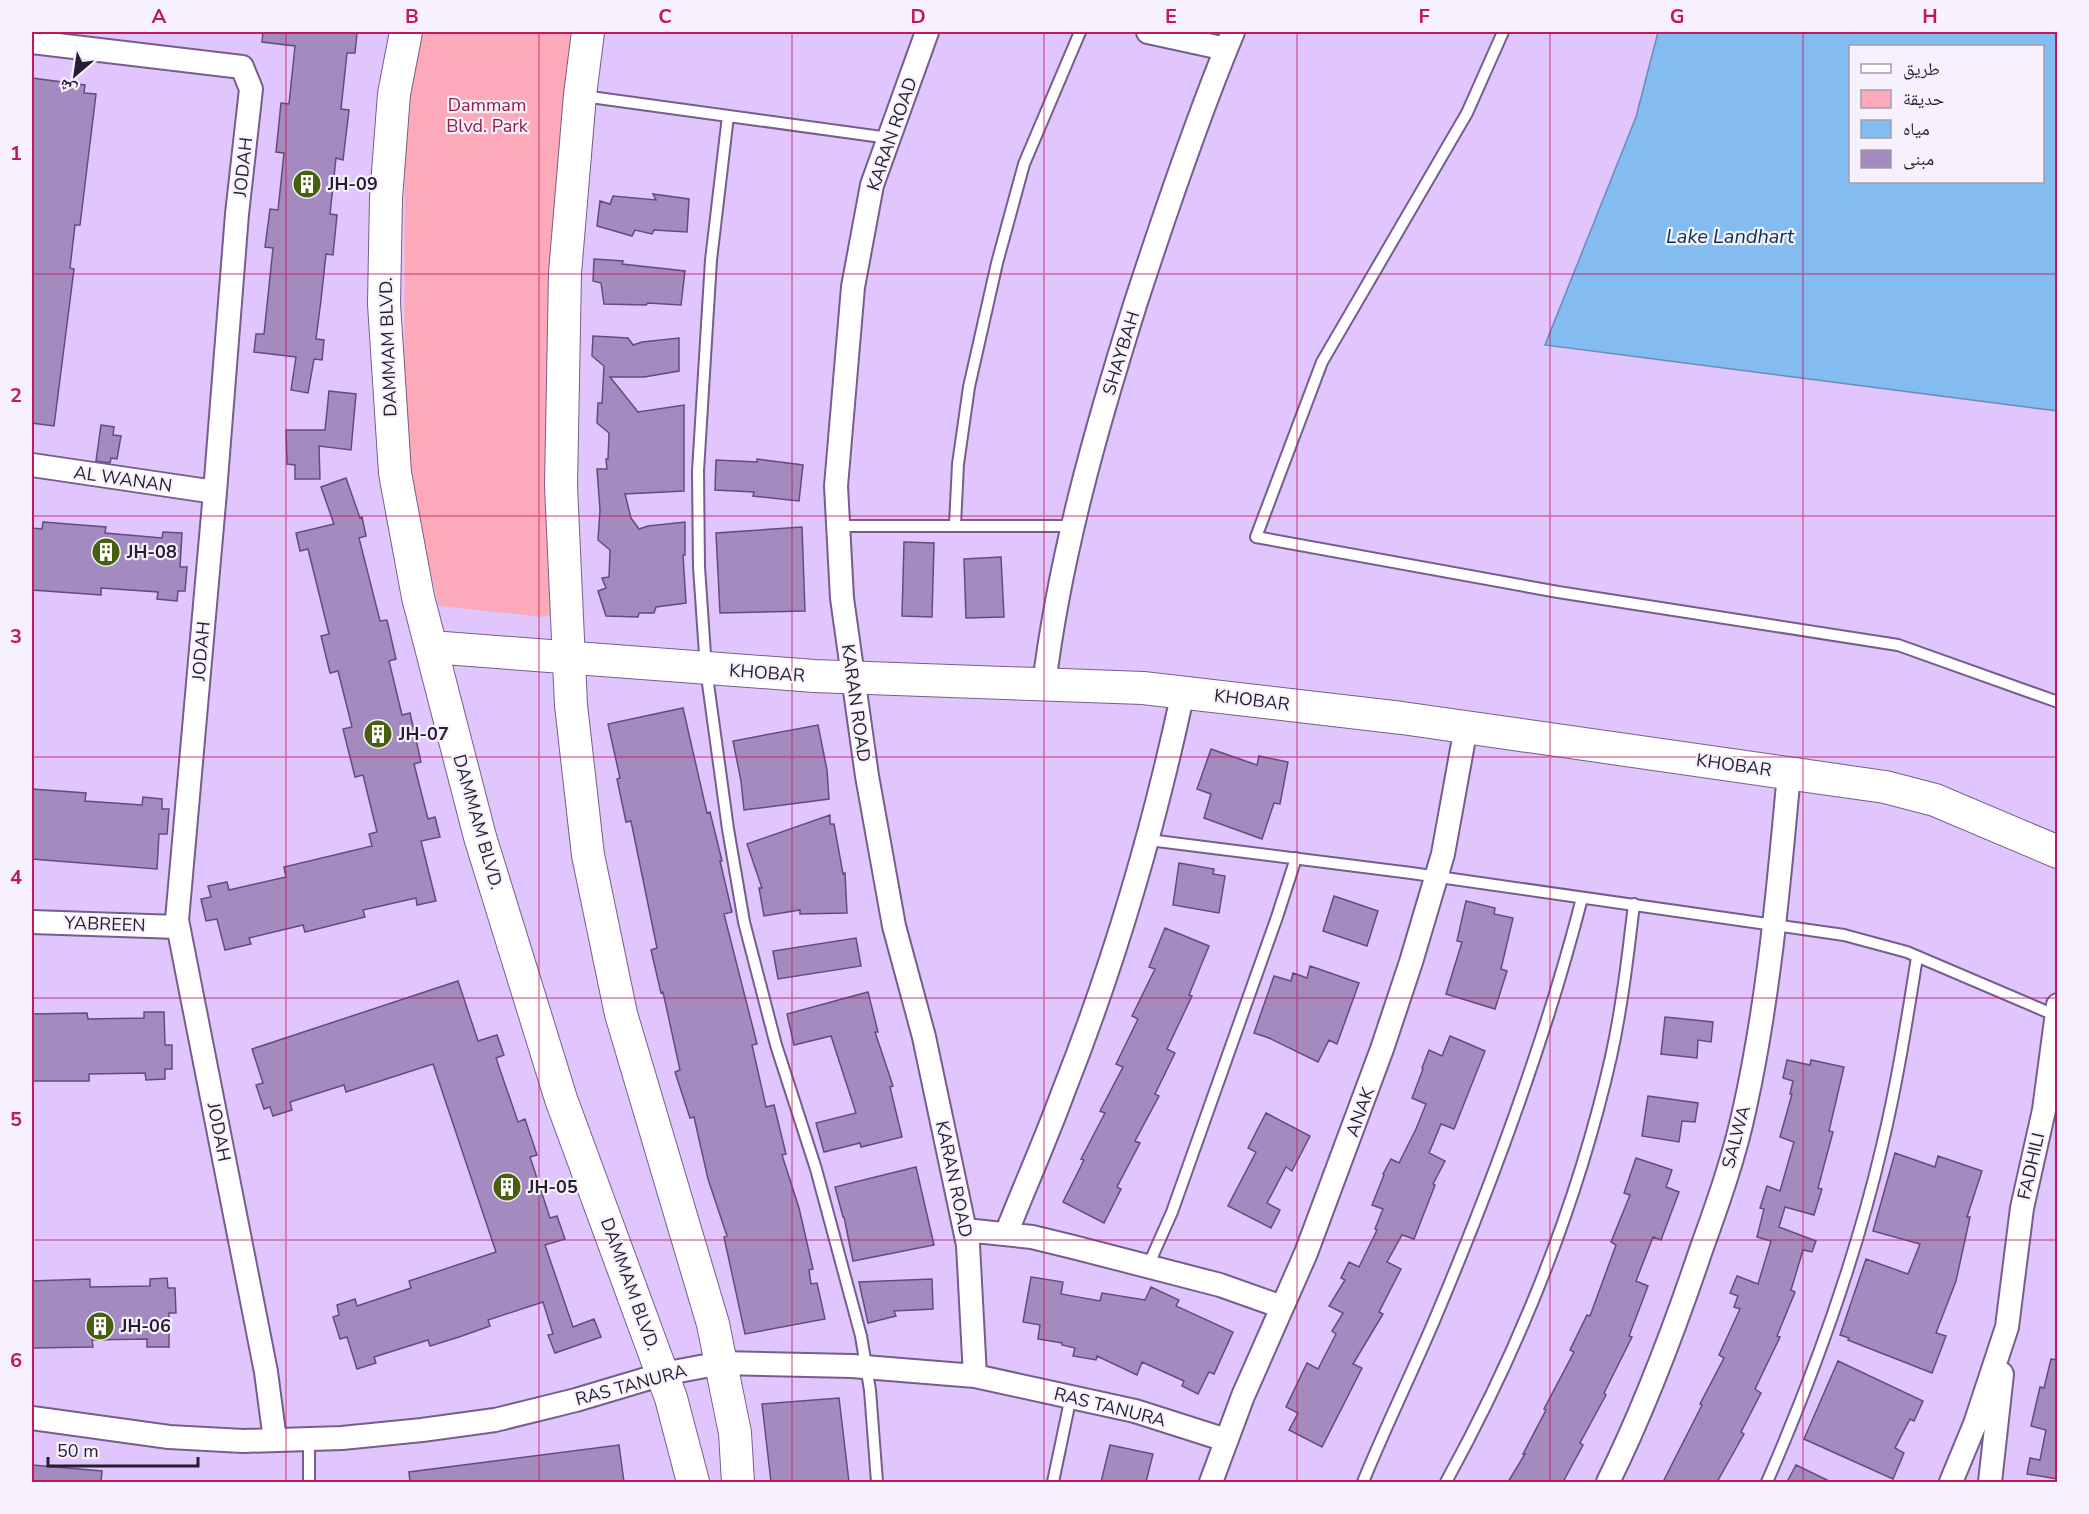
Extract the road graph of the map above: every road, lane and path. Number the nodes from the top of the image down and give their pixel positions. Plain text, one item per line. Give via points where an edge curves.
1 (406, 32) edge
2 (588, 32) edge
3 (927, 32) edge
4 (1080, 32) edge
5 (1149, 32) edge
6 (1503, 32) edge
7 (1230, 40) edge
8 (32, 42) edge
9 (579, 95) junction
10 (728, 116) junction
11 (889, 138) junction
12 (32, 465) edge
13 (215, 492) junction
14 (955, 525) junction
15 (838, 526) junction
16 (1073, 526) junction
17 (431, 647) junction
18 (569, 658) junction
19 (706, 669) junction
20 (853, 678) junction
21 (1044, 684) junction
22 (1183, 692) junction
23 (2058, 702) edge
24 (1466, 727) junction
25 (1789, 772) junction
26 (1149, 840) junction
27 (2058, 852) edge
28 (1296, 858) junction
29 (1437, 876) junction
30 (1582, 898) junction
31 (1634, 904) junction
32 (32, 922) edge
33 (1773, 924) junction
34 (178, 927) junction
35 (1917, 957) junction
36 (2057, 1012) edge
37 (965, 1230) junction
38 (1006, 1234) junction
39 (1148, 1266) junction
40 (1282, 1307) junction
41 (2007, 1327) junction
42 (721, 1363) junction
43 (866, 1367) junction
44 (663, 1374) junction
45 (975, 1376) junction
46 (1071, 1396) junction
47 (32, 1418) edge
48 (309, 1439) junction
49 (275, 1440) junction
50 (1226, 1440) junction
51 (309, 1482) edge
52 (693, 1482) edge
53 (738, 1482) edge
54 (877, 1482) edge
55 (1053, 1482) edge
56 (1211, 1482) edge
57 (1363, 1482) edge
58 (1446, 1482) edge
59 (1608, 1482) edge
60 (1767, 1482) edge
61 (1952, 1482) edge
62 (1990, 1482) edge

1 - 17 main road, DAMMAM BLVD. via 394,94 386,198 384,304 395,473
2 - 9 main road
3 - 11 street, KARAN ROAD
4 - 14 lane via 1024,164 997,263 969,387 958,464
5 - 7 street
6 - 23 lane via 1467,113 1322,362 1256,537 1558,592 1898,645
7 - 16 street, SHAYBAH via 1163,220 1120,354
8 - 13 street, JODAH via 242,67 251,88
9 - 10 lane
9 - 18 main road via 564,273 561,486
10 - 11 lane
10 - 19 lane via 711,260 698,471
11 - 15 street, KARAN ROAD via 872,184 854,287 836,486
12 - 13 street, AL WANAN
13 - 34 street, JODAH
14 - 15 lane
14 - 16 lane
15 - 20 street, KARAN ROAD via 842,598
16 - 21 street, SHAYBAH via 1050,633
17 - 18 main road, KHOBAR
17 - 44 main road, DAMMAM BLVD. via 480,837 561,1099
18 - 19 main road, KHOBAR
18 - 42 main road via 588,855 621,1014 713,1324
19 - 20 main road, KHOBAR
19 - 43 lane via 744,922 776,1045 816,1168
20 - 21 main road, KHOBAR
20 - 37 street, KARAN ROAD via 894,926 924,1037
21 - 22 main road, KHOBAR
22 - 24 main road, KHOBAR
22 - 26 street
24 - 25 main road, KHOBAR
24 - 29 street, ANAK
25 - 27 main road, KHOBAR via 1884,787 1935,800
25 - 33 street, SALWA
26 - 28 lane
26 - 38 street via 1083,1039
28 - 29 lane
28 - 39 lane via 1179,1190
29 - 30 lane
29 - 40 street, ANAK via 1412,962 1351,1137
30 - 31 lane
30 - 57 lane via 1530,1070 1485,1192 1434,1321
31 - 33 lane
31 - 58 lane via 1611,1055 1558,1239 1520,1332
32 - 34 street, YABREEN
33 - 35 lane via 1844,934
33 - 59 street, SALWA via 1745,1108 1718,1202 1671,1338
34 - 49 street, JODAH via 266,1372
35 - 36 lane
35 - 60 lane via 1883,1145 1860,1228 1798,1411
36 - 41 street, FADHILI via 2044,1110 2022,1208
37 - 38 street
37 - 45 street, KARAN ROAD
38 - 39 street
39 - 40 street
40 - 50 street, ANAK
41 - 61 street, FADHILI
41 - 62 street, FADHILI
42 - 43 street, RAS TANURA
42 - 44 street, RAS TANURA
42 - 53 main road via 735,1433
43 - 45 street, RAS TANURA
43 - 54 lane
44 - 48 street, RAS TANURA via 495,1420 422,1431
44 - 52 main road, DAMMAM BLVD.
45 - 46 street, RAS TANURA
46 - 50 street, RAS TANURA via 1135,1411
46 - 55 lane
47 - 49 street, RAS TANURA via 168,1437
48 - 49 street, RAS TANURA
48 - 51 lane
50 - 56 street, ANAK

